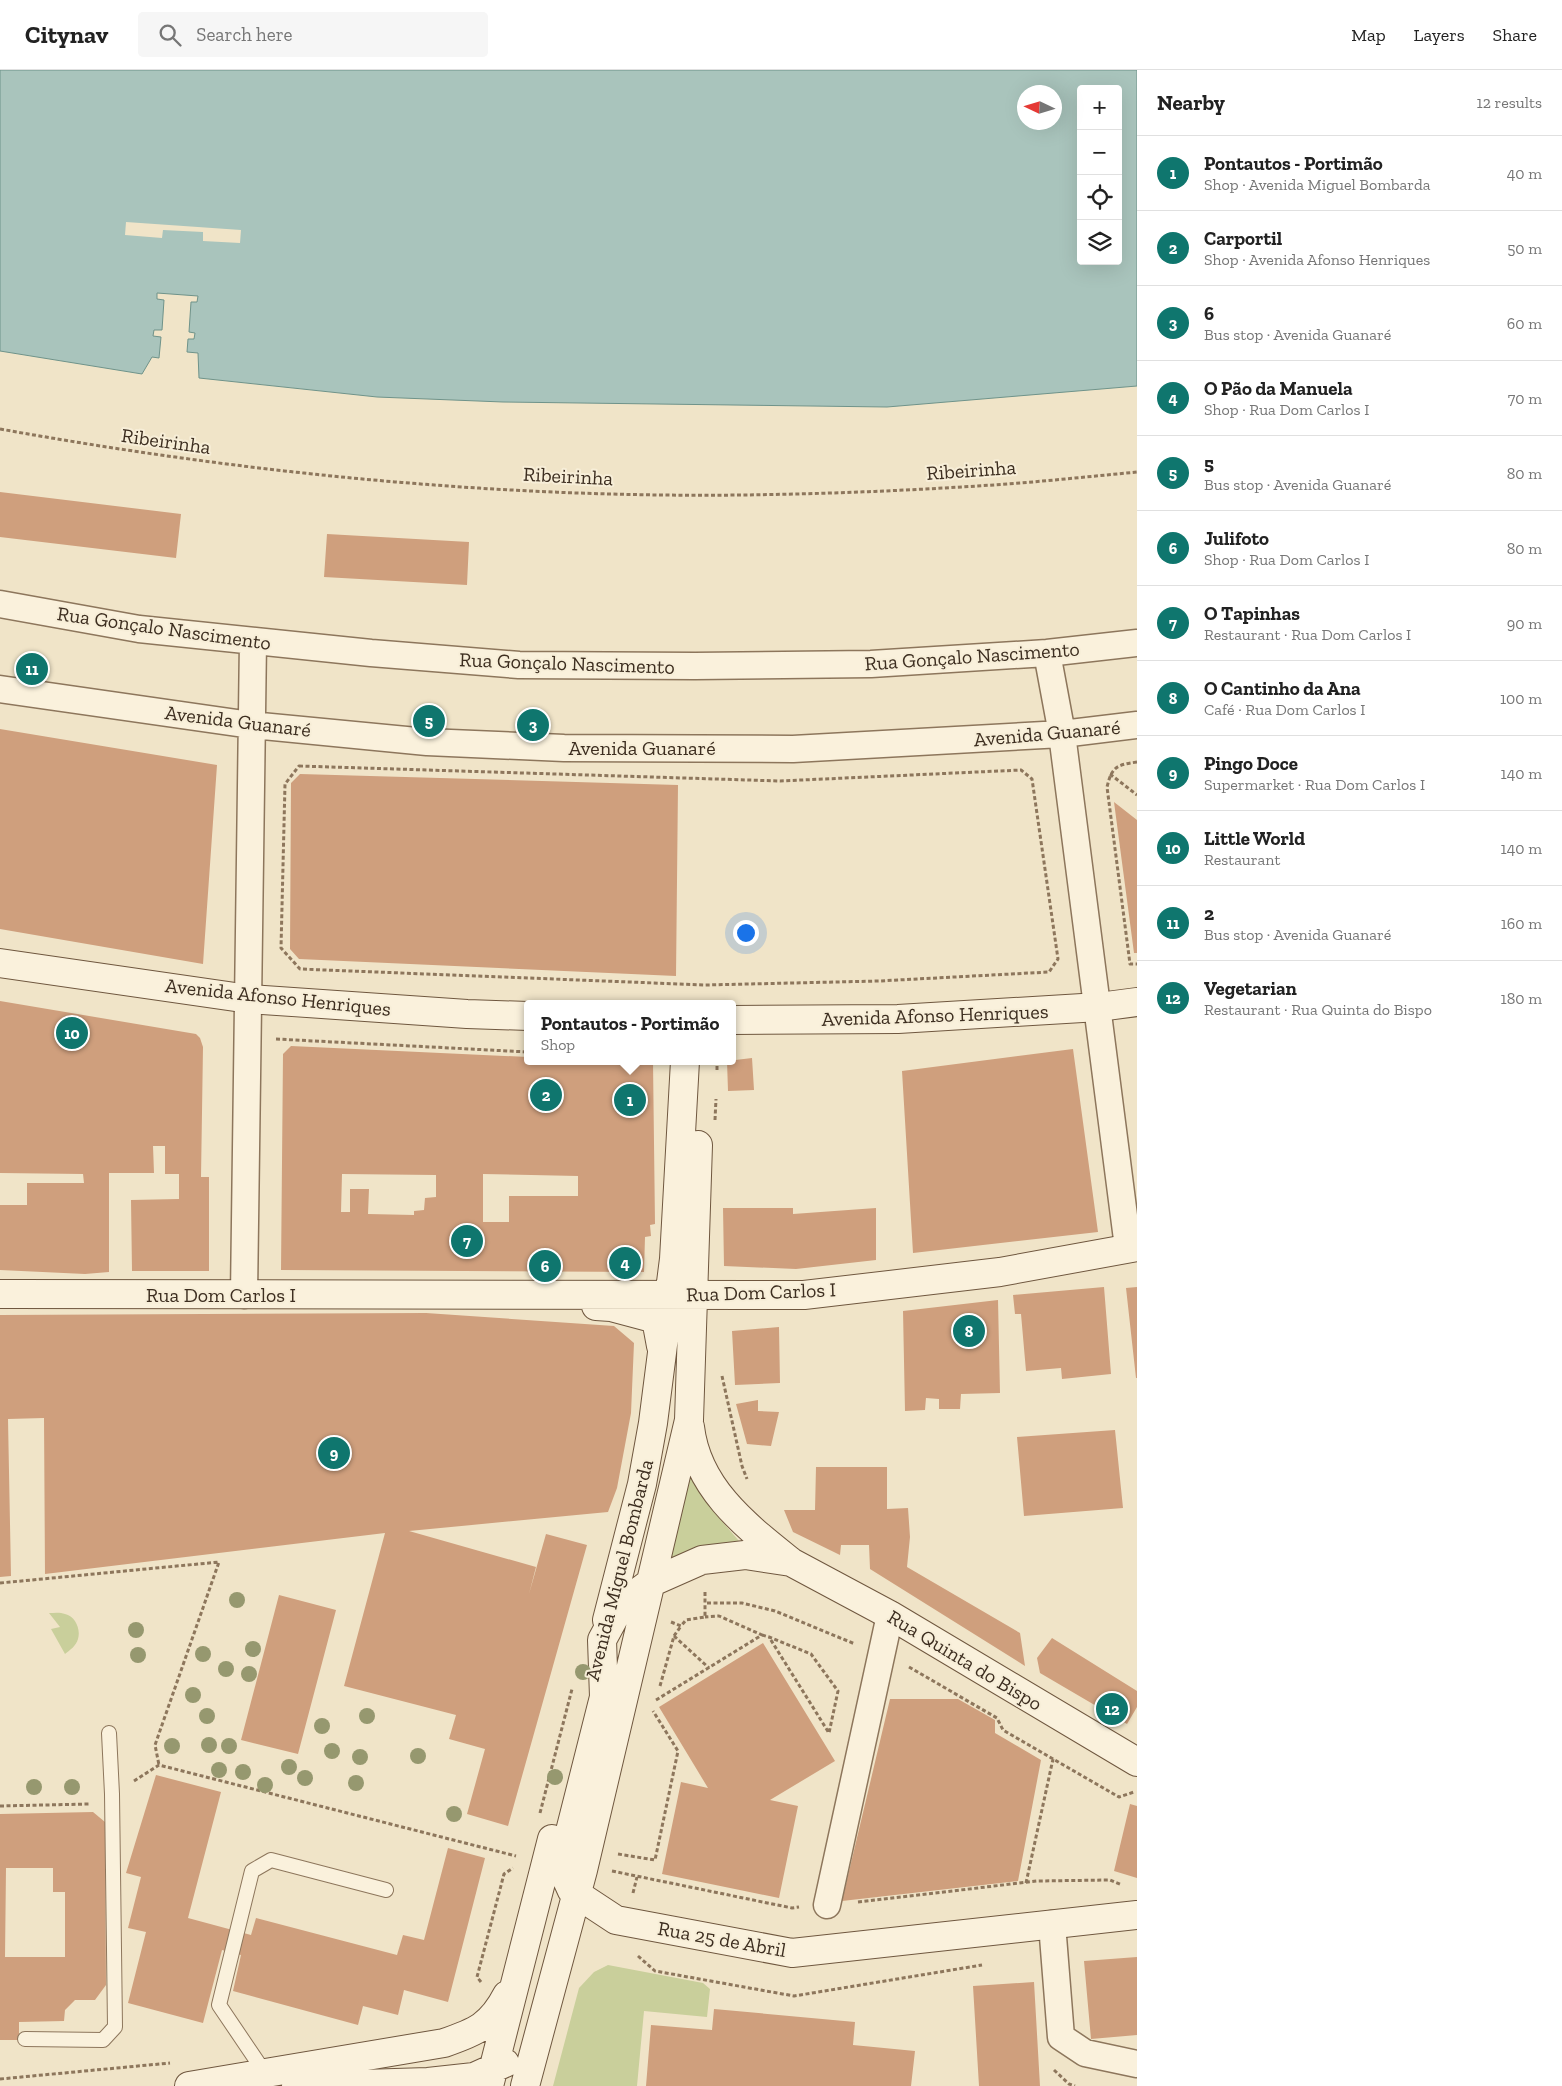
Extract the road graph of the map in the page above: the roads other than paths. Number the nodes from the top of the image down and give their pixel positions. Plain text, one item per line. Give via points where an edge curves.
1 (0, 604) edge
2 (253, 641) junction
3 (1137, 643) edge
4 (1047, 653) junction
5 (0, 689) edge
6 (251, 725) junction
7 (1137, 725) edge
8 (1062, 734) junction
9 (0, 963) edge
10 (249, 999) junction
11 (1137, 1002) edge
12 (1098, 1007) junction
13 (524, 1016) edge
14 (736, 1020) edge
15 (685, 1065) edge
16 (709, 1069) edge
17 (1133, 1247) edge
18 (0, 1294) edge
19 (442, 1294) junction
20 (244, 1295) junction
21 (681, 1295) junction
22 (662, 1350) junction
23 (689, 1420) junction
24 (791, 1562) junction
25 (650, 1583) junction
26 (890, 1615) junction
27 (602, 1640) junction
28 (109, 1733) dead end
29 (1137, 1762) edge
30 (386, 1890) dead end
31 (576, 1893) junction
32 (827, 1905) road end
33 (1137, 1915) edge
34 (616, 1920) junction
35 (1052, 1924) junction
36 (564, 1939) junction
37 (521, 1964) junction
38 (25, 2039) dead end
39 (407, 2049) junction
40 (1137, 2064) edge
41 (265, 2073) junction
42 (494, 2076) edge
43 (189, 2086) edge
44 (296, 2086) edge
45 (525, 2086) edge

1 - 2 street, Rua Gonçalo Nascimento via 139,629
2 - 4 street, Rua Gonçalo Nascimento via 519,665 871,664
2 - 6 street
3 - 4 street, Rua Gonçalo Nascimento
4 - 8 street
5 - 6 street, Avenida Guanaré
6 - 8 street, Avenida Guanaré via 427,742 564,748 793,749
6 - 10 street
7 - 8 street, Avenida Guanaré
8 - 12 street
9 - 10 street, Avenida Afonso Henriques
10 - 13 street, Avenida Afonso Henriques
10 - 20 street
11 - 12 street, Avenida Afonso Henriques
12 - 14 street, Avenida Afonso Henriques via 898,1019
12 - 17 street
15 - 21 street, Avenida Miguel Bombarda via 674,1259
16 - 21 street, Avenida Miguel Bombarda
17 - 21 street, Rua Dom Carlos I via 1000,1272 804,1295
18 - 20 street, Rua Dom Carlos I
19 - 20 street, Rua Dom Carlos I
19 - 21 street, Rua Dom Carlos I
19 - 22 street, Rua Dom Carlos I via 611,1307 656,1319
21 - 22 street, Avenida Miguel Bombarda
21 - 23 street, Avenida Miguel Bombarda
22 - 27 street, Avenida Miguel Bombarda via 642,1484
23 - 24 street, Rua Quinta do Bispo via 692,1445 700,1467 721,1499 745,1525
23 - 25 street, Avenida Miguel Bombarda
24 - 25 street, Rua Quinta do Bispo via 745,1555 702,1560
24 - 26 street, Rua Quinta do Bispo
25 - 27 street, Rua Quinta do Bispo via 621,1604
25 - 31 street, Avenida Miguel Bombarda
26 - 29 street, Rua Quinta do Bispo
26 - 32 street
27 - 31 street, Rua 25 de Abril via 604,1697 561,1867
27 - 37 street, Avenida Miguel Bombarda
28 - 38 lane via 115,2027 103,2040
30 - 41 lane via 271,1860 252,1871 219,2005
31 - 34 street, Rua 25 de Abril
31 - 36 street, Avenida Miguel Bombarda
33 - 35 street, Rua 25 de Abril
34 - 35 street, Rua 25 de Abril via 792,1954
34 - 36 street, Avenida Miguel Bombarda via 578,1922
35 - 40 street via 1061,2037 1085,2053
36 - 42 street, Avenida Miguel Bombarda via 524,2040
36 - 45 street, Avenida Miguel Bombarda
37 - 39 street via 493,2019 471,2034
37 - 42 street, Avenida Miguel Bombarda
39 - 41 street
39 - 42 street via 458,2055
41 - 43 street
42 - 44 street, Avenida Miguel Bombarda via 428,2082

